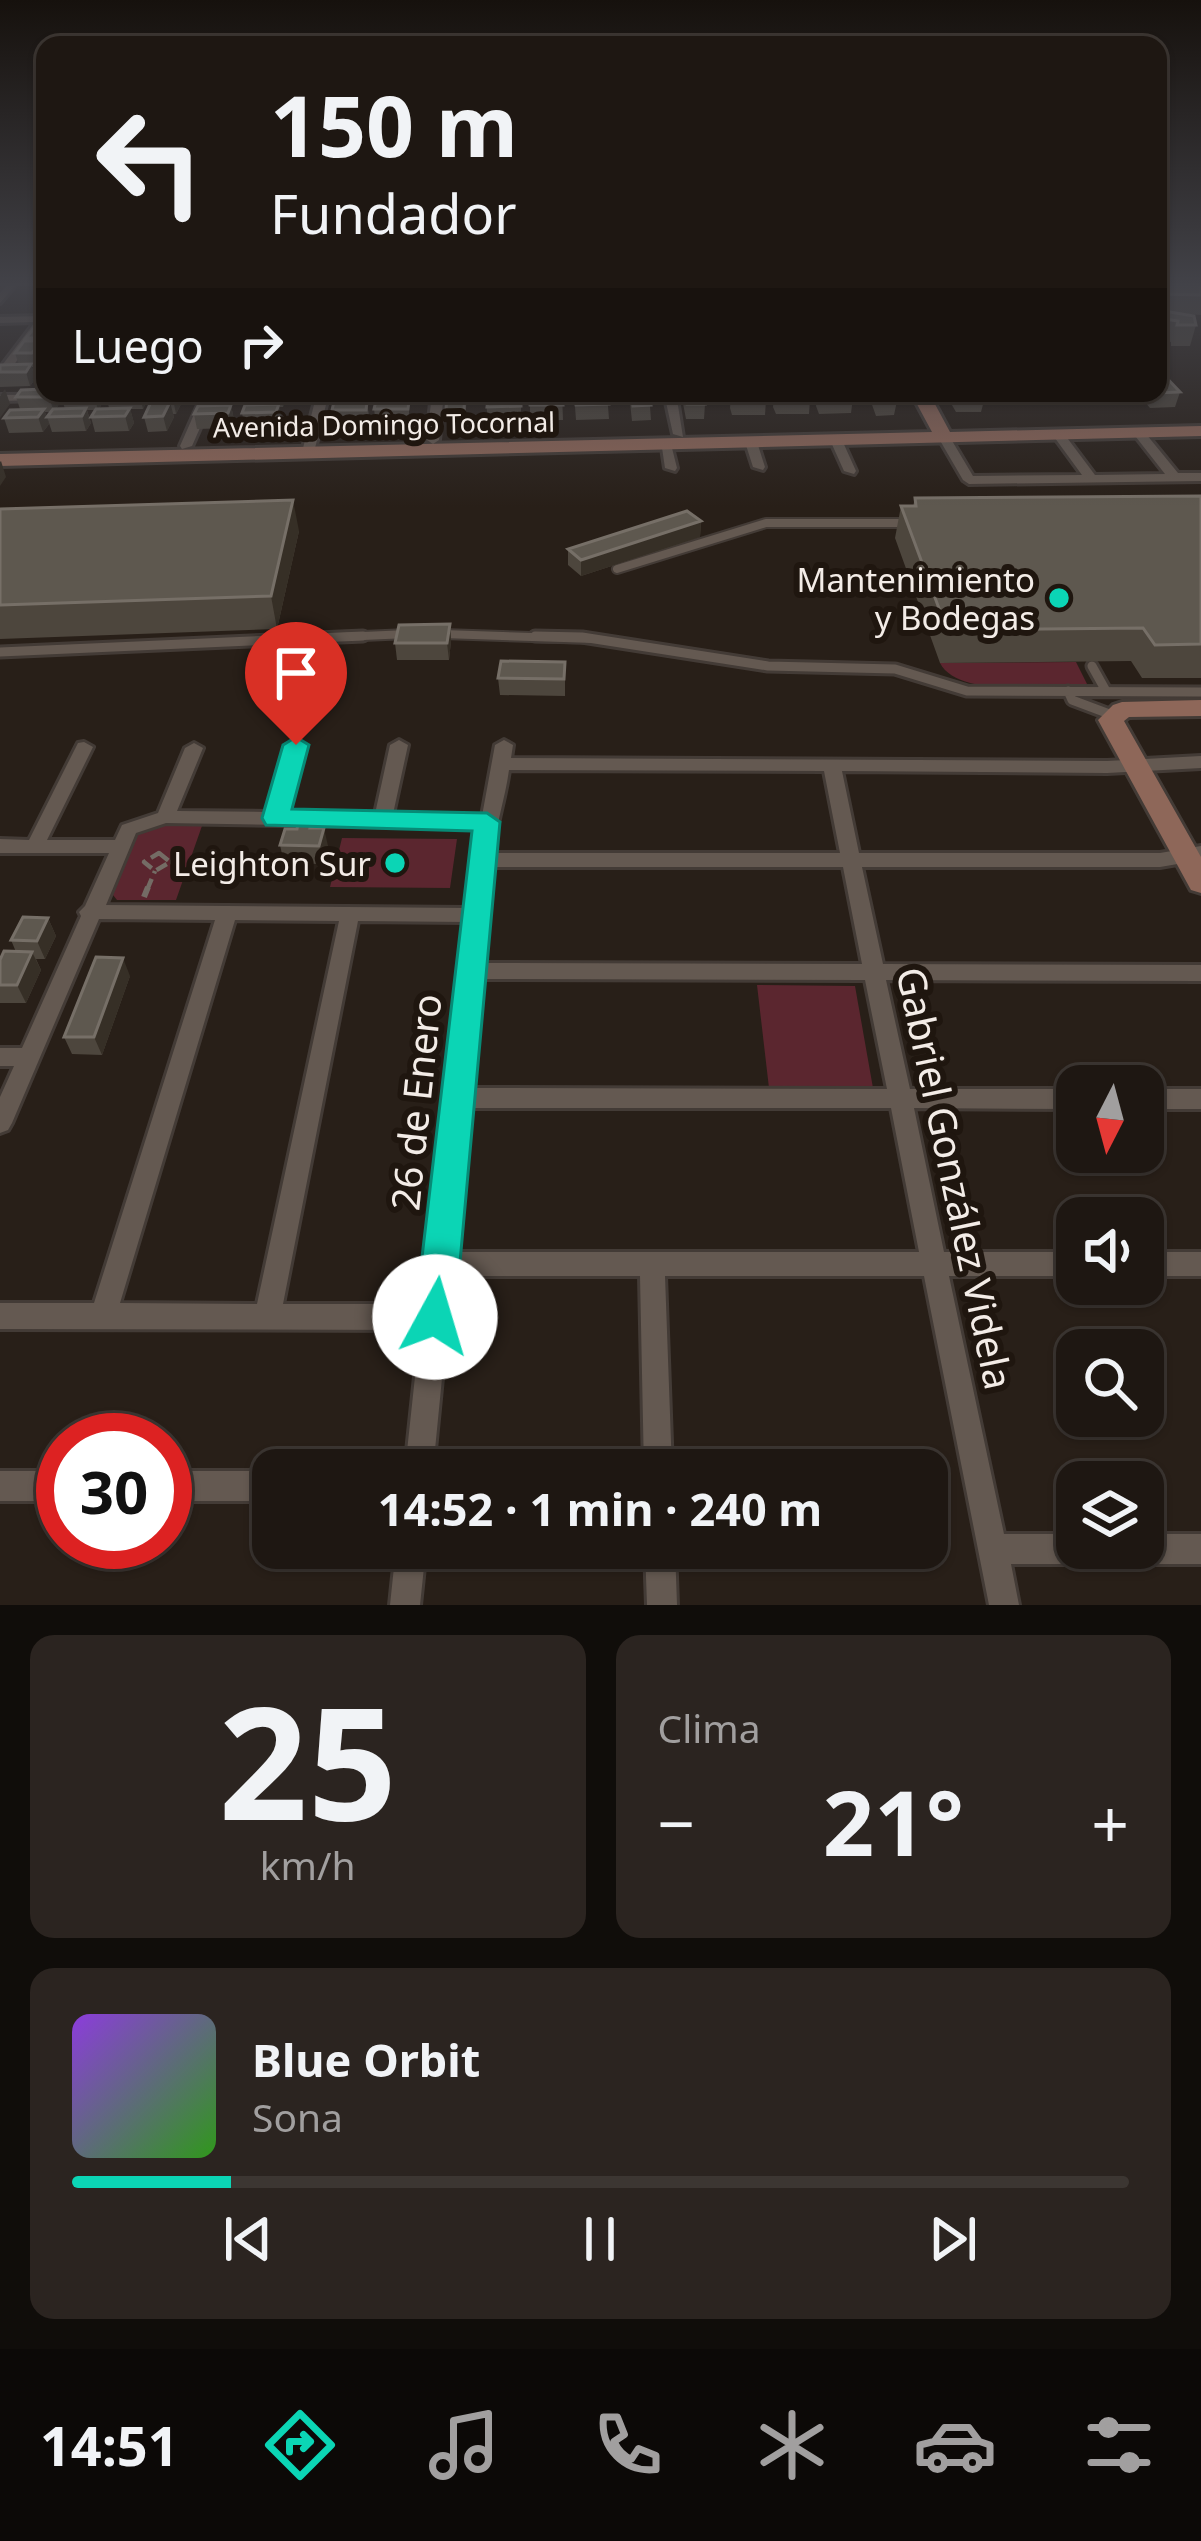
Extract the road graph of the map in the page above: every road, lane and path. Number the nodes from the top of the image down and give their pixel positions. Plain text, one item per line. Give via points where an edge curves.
1 (36, 396) edge
2 (0, 398) edge
3 (204, 402) edge
4 (321, 402) edge
5 (437, 402) edge
6 (670, 402) edge
7 (925, 402) edge
8 (1201, 426) edge
9 (1138, 432) junction
10 (941, 433) junction
11 (1058, 434) junction
12 (672, 439) junction
13 (434, 440) junction
14 (836, 440) junction
15 (751, 442) junction
16 (186, 446) junction
17 (309, 448) junction
18 (0, 450) edge
19 (0, 460) edge
20 (759, 466) dead end
21 (670, 468) dead end
22 (850, 470) dead end
23 (1175, 478) junction
24 (1201, 478) edge
25 (1092, 479) junction
26 (926, 523) edge
27 (617, 569) dead end
28 (419, 634) edge
29 (441, 634) edge
30 (0, 652) edge
31 (1092, 666) dead end
32 (1068, 691) junction
33 (1201, 692) edge
34 (1102, 704) junction
35 (1201, 709) edge
36 (296, 745) dead end
37 (399, 745) dead end
38 (84, 747) dead end
39 (194, 748) dead end
40 (1201, 762) edge
41 (1133, 764) junction
42 (832, 766) junction
43 (165, 817) junction
44 (276, 818) junction
45 (383, 819) junction
46 (487, 822) junction
47 (164, 840) dead end
48 (0, 846) edge
49 (34, 846) junction
50 (118, 847) junction
51 (159, 854) junction
52 (1193, 854) edge
53 (483, 860) junction
54 (851, 860) junction
55 (170, 862) junction
56 (189, 862) dead end
57 (155, 871) junction
58 (1201, 883) edge
59 (144, 897) dead end
60 (89, 912) junction
61 (227, 913) junction
62 (350, 914) junction
63 (478, 915) junction
64 (471, 971) junction
65 (874, 972) junction
66 (1201, 973) edge
67 (0, 1057) edge
68 (28, 1057) junction
69 (458, 1098) junction
70 (900, 1098) junction
71 (1056, 1099) edge
72 (1164, 1099) edge
73 (1201, 1100) edge
74 (0, 1123) edge
75 (440, 1264) junction
76 (652, 1264) junction
77 (934, 1264) junction
78 (1056, 1264) edge
79 (1164, 1264) edge
80 (1201, 1264) edge
81 (0, 1316) edge
82 (103, 1316) junction
83 (268, 1317) junction
84 (435, 1317) junction
85 (421, 1449) edge
86 (657, 1449) edge
87 (0, 1486) edge
88 (36, 1486) edge
89 (192, 1486) edge
90 (252, 1486) edge
91 (992, 1549) junction
92 (1201, 1549) edge
93 (409, 1569) edge
94 (661, 1569) edge
95 (405, 1605) edge
96 (662, 1605) edge
97 (1004, 1605) edge

1 - 2 street
3 - 16 street
4 - 17 street
5 - 13 street
6 - 12 street
7 - 10 main road
8 - 9 main road, Avenida Domingo Tocornal
8 - 10 main road, Avenida Domingo Tocornal
9 - 11 main road, Avenida Domingo Tocornal
9 - 23 street
10 - 11 main road, Avenida Domingo Tocornal
10 - 12 main road, Avenida Domingo Tocornal
10 - 14 main road, Avenida Domingo Tocornal
10 - 25 street via 969,481
11 - 25 street
12 - 13 main road, Avenida Domingo Tocornal
12 - 15 main road, Avenida Domingo Tocornal
12 - 17 main road, Avenida Domingo Tocornal
12 - 21 street
13 - 17 main road, Avenida Domingo Tocornal
14 - 15 main road, Avenida Domingo Tocornal
14 - 22 street
15 - 20 street
16 - 17 main road, Avenida Domingo Tocornal
16 - 18 main road, Avenida Domingo Tocornal
17 - 19 main road, Avenida Domingo Tocornal
23 - 24 street
23 - 25 street
26 - 27 lane via 766,523
28 - 30 lane
29 - 32 lane via 582,637 768,666 895,669 958,690
31 - 34 lane
32 - 34 lane
32 - 34 lane via 1072,700
33 - 34 lane
34 - 35 main road
34 - 41 main road
36 - 44 street
37 - 45 street
38 - 49 street
39 - 43 street
40 - 41 street
41 - 42 street
41 - 52 main road
42 - 46 street, 26 de Enero via 502,755
42 - 54 street, Gabriel González Videla
43 - 44 street
43 - 50 street via 129,829
44 - 45 street
45 - 46 street
46 - 53 street, 26 de Enero
47 - 51 path
48 - 49 street
49 - 50 street
50 - 60 street
51 - 55 path
51 - 57 path via 144,862
52 - 54 street
52 - 58 main road
53 - 54 street
53 - 63 street, 26 de Enero
54 - 65 street, Gabriel González Videla
55 - 56 path
55 - 57 path
57 - 59 path
60 - 61 street
60 - 68 street
61 - 62 street
61 - 82 street
62 - 63 street
62 - 83 street
63 - 64 street, 26 de Enero
64 - 65 street
64 - 69 street, 26 de Enero
65 - 66 street
65 - 70 street, Gabriel González Videla
67 - 68 street
68 - 74 street
69 - 70 street
69 - 75 street, 26 de Enero
70 - 71 street
70 - 77 street, Gabriel González Videla
72 - 73 street
75 - 76 street
75 - 84 street, 26 de Enero
76 - 77 street
76 - 86 street
77 - 78 street
77 - 91 street, Gabriel González Videla
79 - 80 street
81 - 82 street
82 - 83 street
83 - 84 street
84 - 85 street, 26 de Enero
87 - 88 street
89 - 90 street
91 - 92 street
91 - 97 street, Gabriel González Videla
93 - 95 street
94 - 96 street

